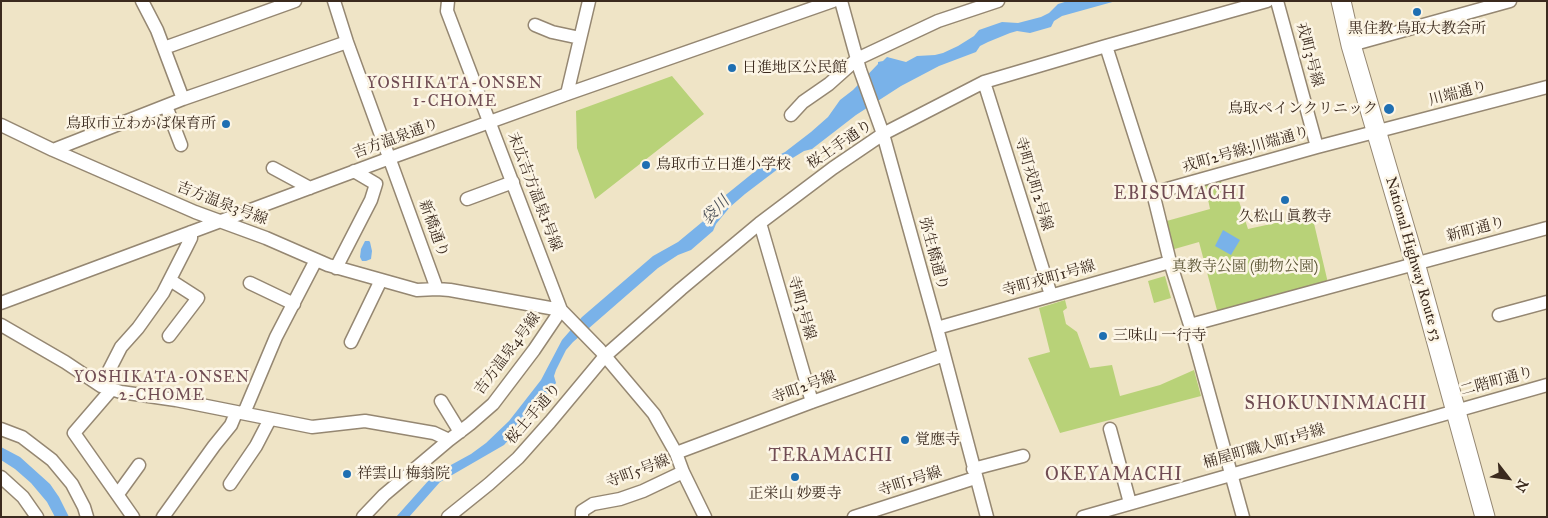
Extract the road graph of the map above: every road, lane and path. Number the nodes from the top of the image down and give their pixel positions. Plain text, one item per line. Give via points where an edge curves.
1 (142, 1) edge
2 (296, 1) edge
3 (334, 1) edge
4 (448, 1) edge
5 (589, 1) edge
6 (833, 1) edge
7 (841, 1) edge
8 (998, 1) edge
9 (1268, 1) edge
10 (1277, 1) edge
11 (1340, 1) edge
12 (1510, 1) edge
13 (535, 24) dead end
14 (580, 38) junction
15 (347, 42) junction
16 (1351, 45) junction
17 (1106, 46) junction
18 (164, 48) junction
19 (859, 64) junction
20 (984, 82) junction
21 (1547, 86) edge
22 (567, 94) junction
23 (183, 99) junction
24 (166, 106) junction
25 (791, 115) dead end
26 (490, 122) junction
27 (1, 125) edge
28 (882, 130) junction
29 (1377, 132) junction
30 (181, 145) dead end
31 (1317, 147) junction
32 (53, 150) junction
33 (390, 158) junction
34 (273, 168) dead end
35 (354, 171) junction
36 (513, 182) junction
37 (310, 188) junction
38 (1152, 193) junction
39 (466, 199) dead end
40 (221, 221) junction
41 (760, 223) junction
42 (1547, 228) edge
43 (191, 232) junction
44 (316, 260) junction
45 (1170, 262) junction
46 (1414, 264) junction
47 (336, 268) junction
48 (170, 280) junction
49 (381, 280) junction
50 (250, 283) dead end
51 (437, 289) junction
52 (1051, 295) junction
53 (1547, 302) edge
54 (1, 303) edge
55 (294, 304) junction
56 (563, 312) junction
57 (1499, 315) dead end
58 (1, 325) edge
59 (1190, 325) junction
60 (937, 328) junction
61 (168, 336) dead end
62 (351, 342) dead end
63 (602, 353) junction
64 (944, 355) junction
65 (1547, 385) edge
66 (106, 388) junction
67 (441, 401) dead end
68 (812, 402) junction
69 (1455, 410) junction
70 (240, 413) junction
71 (270, 419) junction
72 (1, 429) edge
73 (1110, 429) dead end
74 (460, 432) junction
75 (449, 440) junction
76 (676, 454) junction
77 (1023, 456) dead end
78 (139, 465) dead end
79 (683, 472) junction
80 (974, 474) junction
81 (1231, 474) junction
82 (1, 478) edge
83 (230, 484) dead end
84 (118, 494) junction
85 (1130, 503) junction
86 (38, 517) edge
87 (87, 517) edge
88 (133, 517) edge
89 (163, 517) edge
90 (363, 517) edge
91 (448, 517) edge
92 (582, 517) edge
93 (705, 517) edge
94 (854, 517) edge
95 (986, 517) edge
96 (1083, 517) edge
97 (1243, 517) edge
98 (1484, 517) edge

1 - 18 street
2 - 18 street
3 - 15 street, 新橋通り
4 - 26 street, 末広吉方温泉1号線 via 447,11
5 - 14 street
6 - 22 street, 吉方温泉通り
7 - 19 street, 弥生橋通り
8 - 19 street via 938,21
9 - 17 street, 桜土手通り
10 - 31 street, 戎町3号線
11 - 16 highway, National Highway Route 53
12 - 16 street
13 - 14 street via 552,32
14 - 22 street
15 - 23 street
15 - 33 street, 新橋通り
16 - 29 highway, National Highway Route 53
17 - 20 street, 桜土手通り
17 - 38 street
18 - 23 street
19 - 25 street via 803,102
19 - 28 street, 弥生橋通り
20 - 28 street, 桜土手通り
20 - 52 street, 寺町戎町2号線
21 - 29 street, 川端通り
22 - 26 street, 吉方温泉通り
23 - 24 street
24 - 30 street
24 - 32 street
26 - 33 street, 吉方温泉通り
26 - 36 street, 末広吉方温泉1号線
27 - 32 street, 吉方温泉3号線
28 - 41 street, 桜土手通り
28 - 60 street, 弥生橋通り
29 - 31 street, 戎町2号線;川端通り
29 - 46 highway, National Highway Route 53
31 - 38 street, 戎町2号線;川端通り
32 - 40 street, 吉方温泉3号線
33 - 35 street, 吉方温泉通り
33 - 51 street, 新橋通り
34 - 37 street
35 - 37 street, 吉方温泉通り
35 - 47 street via 376,184
36 - 39 street
36 - 56 street, 末広吉方温泉1号線
37 - 40 street, 吉方温泉通り
38 - 45 street
40 - 43 street, 吉方温泉通り
40 - 44 street, 吉方温泉3号線
41 - 63 street, 桜土手通り
41 - 68 street, 寺町3号線
42 - 46 street, 新町通り
43 - 48 street via 188,246
43 - 54 street, 吉方温泉通り
44 - 47 street, 吉方温泉3号線
44 - 55 street
45 - 52 street, 寺町戎町1号線
45 - 59 street
46 - 59 street, 新町通り
46 - 69 highway, National Highway Route 53
47 - 49 street, 吉方温泉3号線
48 - 61 street via 198,298
48 - 66 street via 152,311 121,347
49 - 51 street, 吉方温泉3号線 via 417,290
49 - 62 street
50 - 55 street
51 - 56 street
52 - 60 street, 寺町戎町1号線
53 - 57 street
55 - 70 street
56 - 63 street
56 - 74 street, 吉方温泉4号線 via 493,404
58 - 66 street
59 - 81 street
60 - 64 street, 弥生橋通り
63 - 76 street via 654,414
63 - 91 street, 桜土手通り via 518,458
64 - 68 street, 寺町2号線
64 - 80 street, 弥生橋通り
65 - 69 street, 二階町通り
66 - 70 street
66 - 84 street via 74,433
67 - 74 street
68 - 76 street, 寺町2号線
69 - 81 street, 桶屋町職人町1号線
69 - 98 highway, National Highway Route 53
70 - 71 street
70 - 89 street
71 - 75 street via 312,427 365,421 434,433
71 - 83 street
72 - 87 street via 22,437 52,460 72,484
73 - 85 street
74 - 75 street, 吉方温泉4号線
75 - 90 street, 吉方温泉4号線
76 - 79 street
77 - 80 street, 寺町1号線
78 - 84 street
79 - 92 street, 寺町5号線 via 635,494 593,504 582,511
79 - 93 street
80 - 94 street, 寺町1号線
80 - 95 street, 弥生橋通り
81 - 85 street, 桶屋町職人町1号線
81 - 97 street
82 - 86 street via 23,497
84 - 88 street
85 - 96 street, 桶屋町職人町1号線

